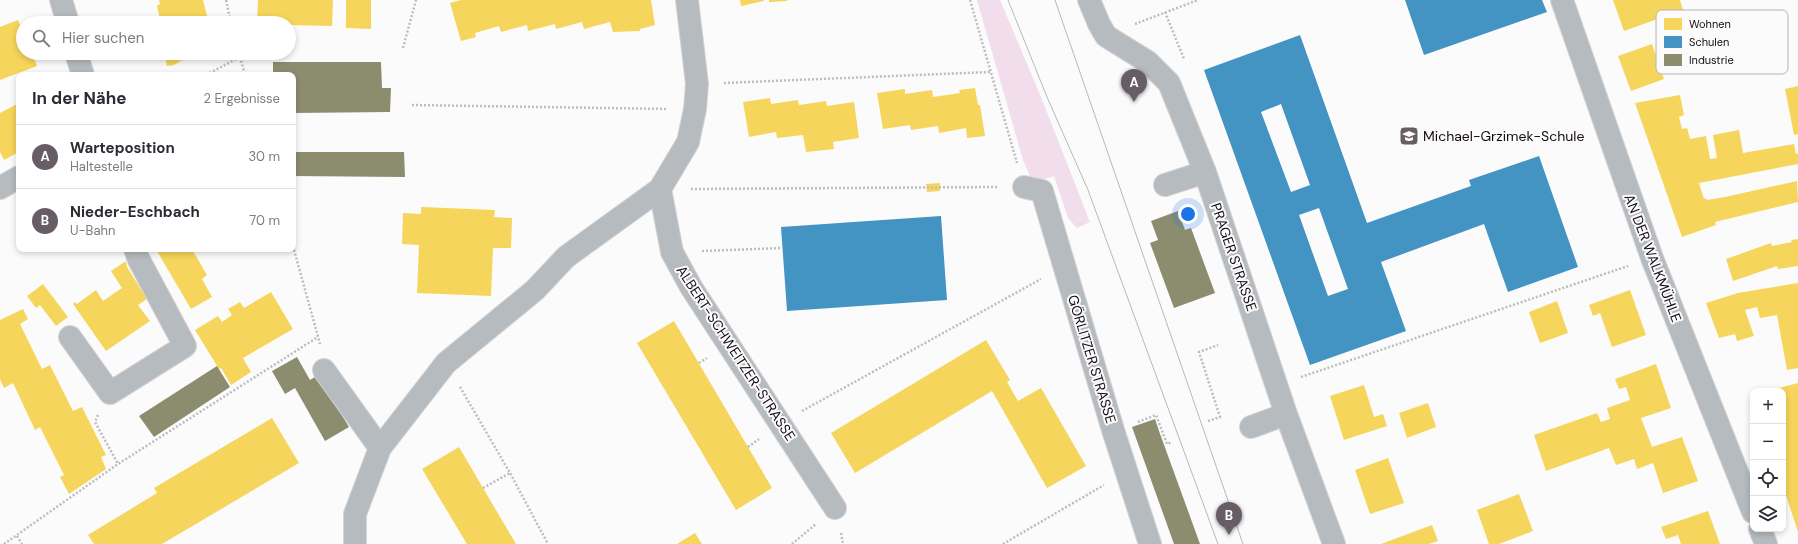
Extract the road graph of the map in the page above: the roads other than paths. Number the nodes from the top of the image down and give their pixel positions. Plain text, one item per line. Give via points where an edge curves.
1 (61, 0) edge
2 (687, 0) edge
3 (1089, 0) edge
4 (1562, 0) edge
5 (66, 16) edge
6 (78, 60) edge
7 (82, 72) edge
8 (1205, 172) junction
9 (16, 179) edge
10 (1165, 185) dead end
11 (1024, 187) road end
12 (0, 188) edge
13 (660, 189) junction
14 (137, 252) edge
15 (70, 337) dead end
16 (324, 370) road end
17 (1286, 414) junction
18 (1251, 427) dead end
19 (380, 448) junction
20 (1750, 504) edge
21 (835, 508) road end
22 (1761, 532) edge
23 (355, 544) edge
24 (1150, 544) edge
25 (1334, 544) edge
26 (1766, 544) edge

1 - 5 street
2 - 13 street via 697,84 695,109 688,142
3 - 8 street, PRAGER STRASSE via 1106,36 1148,62 1169,83
4 - 20 street, AN DER WALKMÜHLE via 1652,258
6 - 7 street
8 - 10 street
8 - 17 street, PRAGER STRASSE
9 - 12 street
11 - 24 street, GÖRLITZER STRASSE via 1042,191
13 - 19 street via 566,257 535,290 446,362
13 - 21 street, ALBERT-SCHWEITZER-STRASSE via 672,252 691,287
14 - 15 street via 186,346 110,393
16 - 19 street
17 - 18 street
17 - 25 street, PRAGER STRASSE
19 - 23 street via 355,514
22 - 26 street

